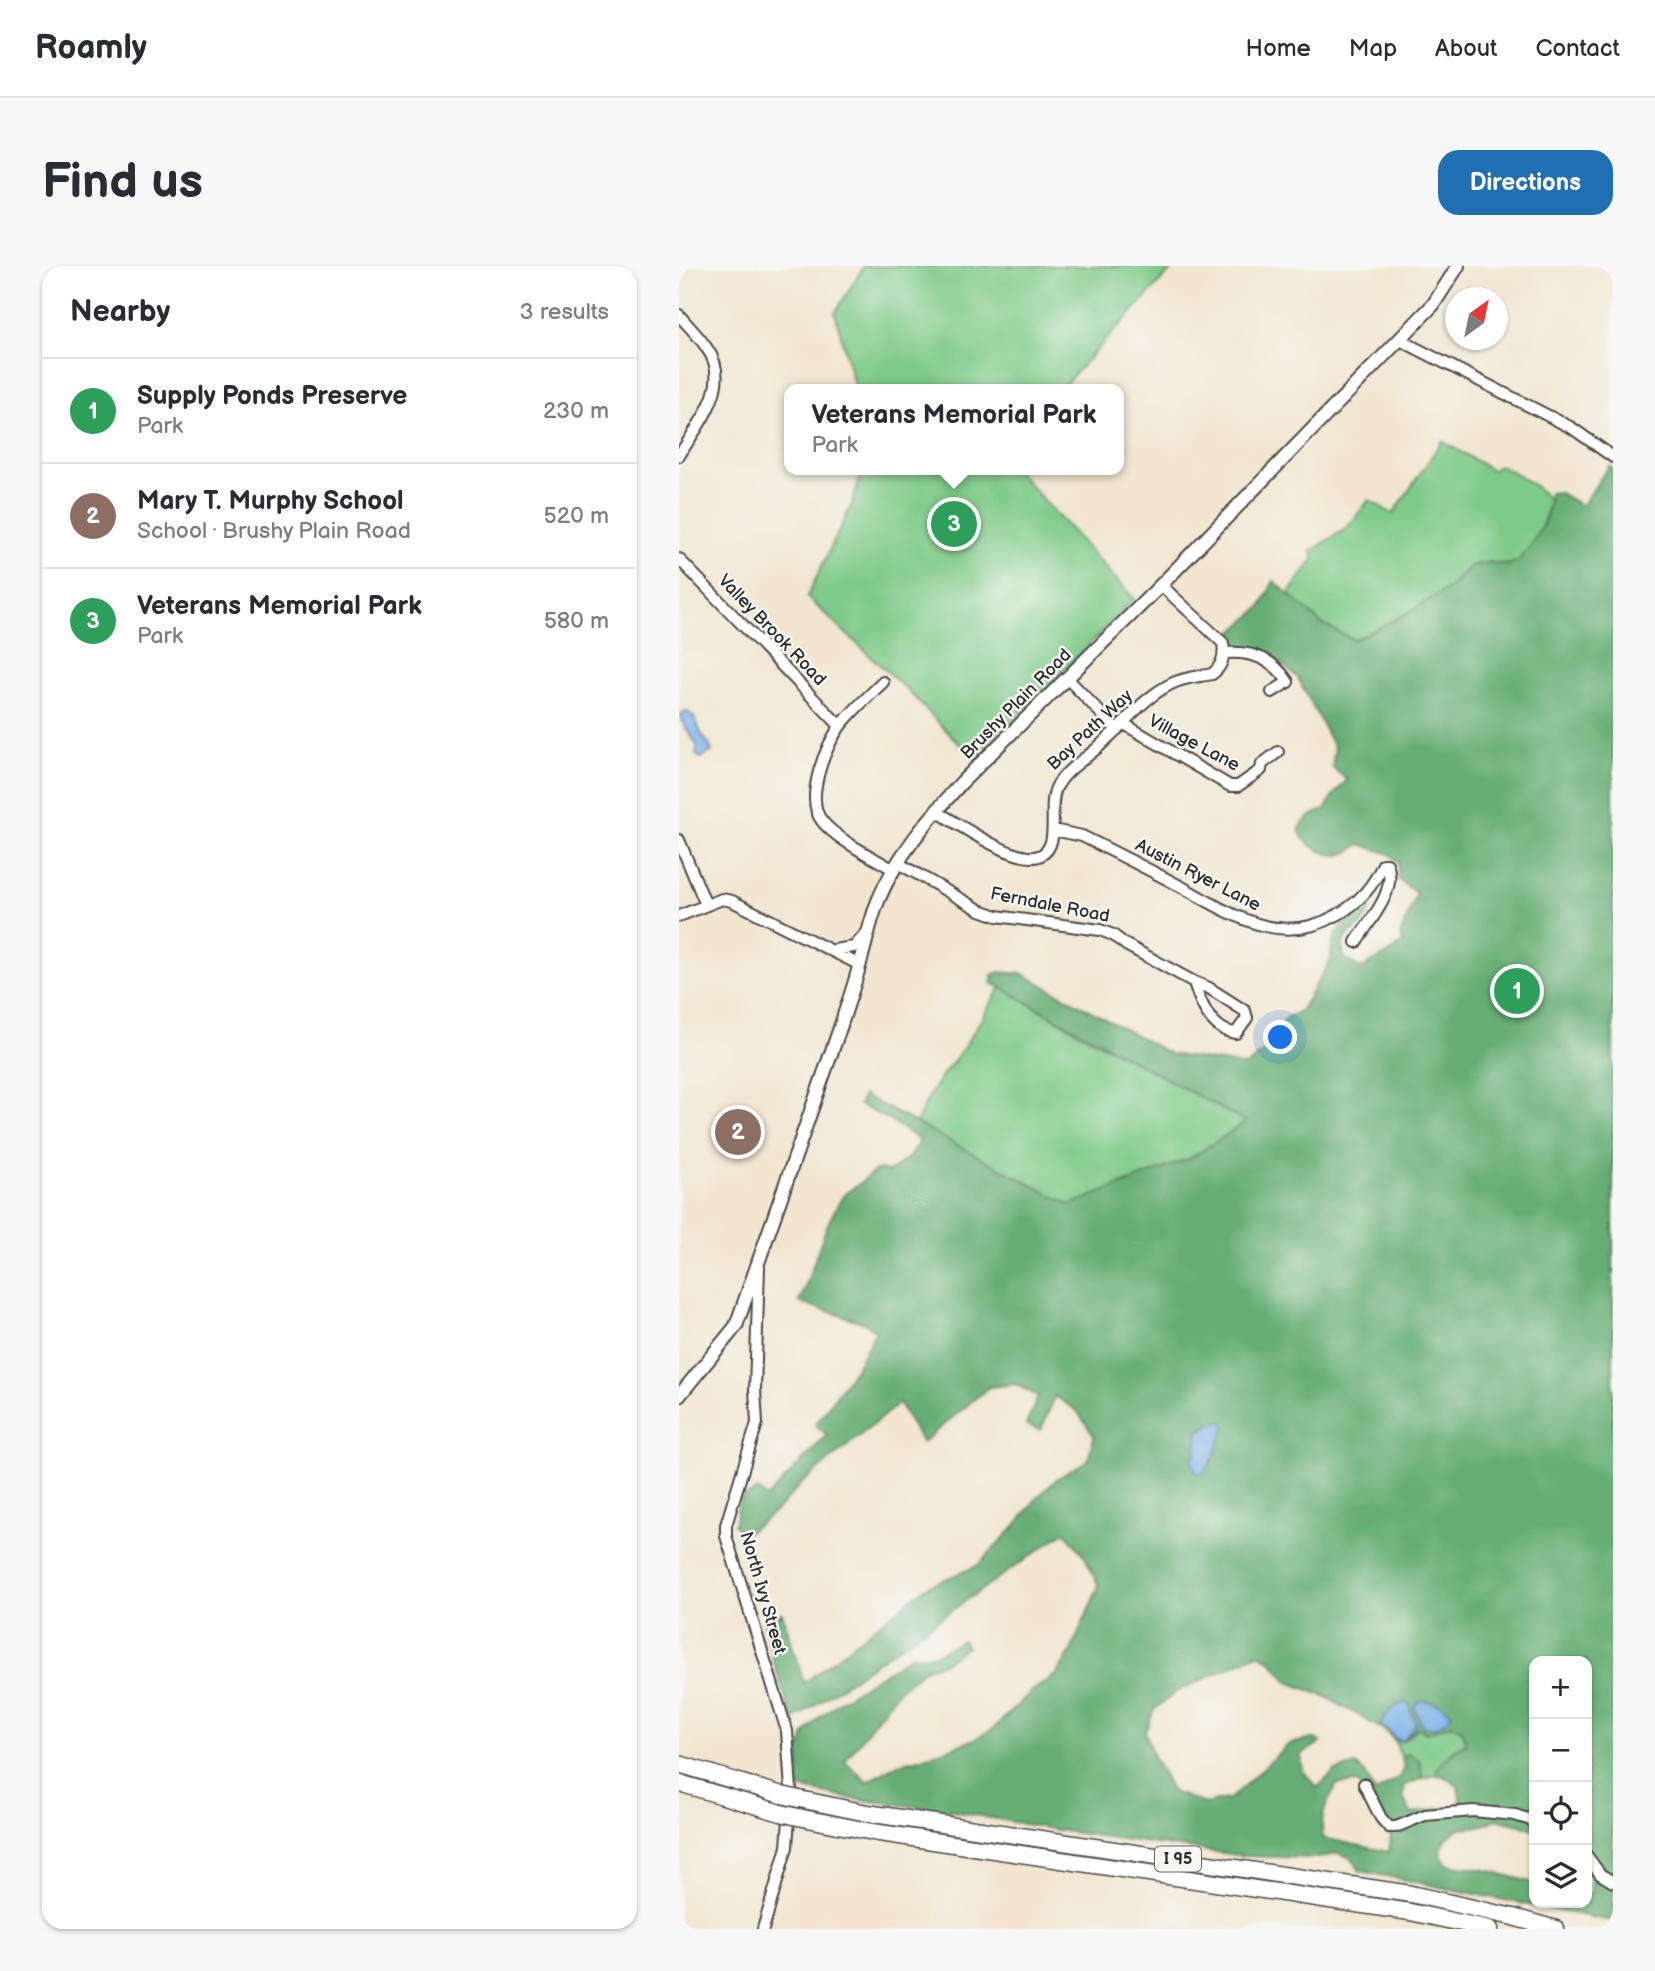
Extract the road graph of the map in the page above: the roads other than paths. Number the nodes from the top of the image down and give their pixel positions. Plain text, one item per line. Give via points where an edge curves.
1 (1458, 266) edge
2 (679, 315) edge
3 (1400, 340) junction
4 (680, 452) edge
5 (1613, 457) edge
6 (679, 559) edge
7 (1161, 585) junction
8 (1225, 653) junction
9 (1067, 678) junction
10 (883, 682) dead end
11 (1272, 692) dead end
12 (840, 726) junction
13 (1120, 727) junction
14 (1278, 752) dead end
15 (936, 811) junction
16 (1053, 830) junction
17 (679, 840) edge
18 (896, 867) junction
19 (706, 905) junction
20 (679, 916) edge
21 (869, 929) junction
22 (1356, 942) dead end
23 (828, 949) junction
24 (860, 965) junction
25 (1194, 982) junction
26 (759, 1265) junction
27 (679, 1396) edge
28 (679, 1757) edge
29 (679, 1764) edge
30 (679, 1784) edge
31 (1364, 1784) dead end
32 (777, 1794) junction
33 (1529, 1819) edge
34 (1592, 1863) edge
35 (1613, 1882) edge
36 (763, 1929) edge
37 (1490, 1929) edge
38 (1556, 1929) edge

1 - 3 main road, Brushy Plain Road via 1433,305
2 - 4 street via 709,351 718,380 715,395
3 - 5 street via 1572,428
3 - 7 main road, Brushy Plain Road
6 - 12 street, Valley Brook Road
7 - 8 street via 1214,632
7 - 9 main road, Brushy Plain Road
8 - 11 street via 1250,654 1281,670 1288,682
8 - 13 street, Bay Path Way via 1212,674 1168,685
9 - 13 street, Village Lane
9 - 15 main road, Brushy Plain Road
10 - 12 street
12 - 18 street, Ferndale Road via 814,787 814,806 821,821 834,832
13 - 14 street, Village Lane via 1230,786 1238,786 1261,770
13 - 16 street, Bay Path Way via 1058,784 1052,795
15 - 16 street via 1025,857 1041,856 1048,850
15 - 18 main road, Brushy Plain Road
16 - 22 street, Austin Ryer Lane via 1083,836 1246,921 1280,929 1305,929 1347,910 1387,864 1387,890
17 - 19 street
18 - 21 main road, Brushy Plain Road
18 - 25 street, Ferndale Road via 997,916 1113,935
19 - 20 street
19 - 23 street via 732,901
21 - 23 street via 854,947
21 - 24 main road, Brushy Plain Road
23 - 24 street
24 - 26 main road, Brushy Plain Road
25 - 25 street, Ferndale Road via 1245,1011 1247,1018 1236,1033 1209,1017
26 - 27 main road, Brushy Plain Road via 736,1326
26 - 36 street, North Ivy Street via 757,1423 726,1536 787,1731 791,1790 787,1847
28 - 32 highway
29 - 32 highway, I 95
30 - 37 highway, I 95, bridge via 781,1813 886,1834 1411,1912
31 - 33 street via 1389,1827 1425,1815 1473,1811
32 - 38 highway, I 95, bridge via 867,1813 1411,1894
34 - 35 street

